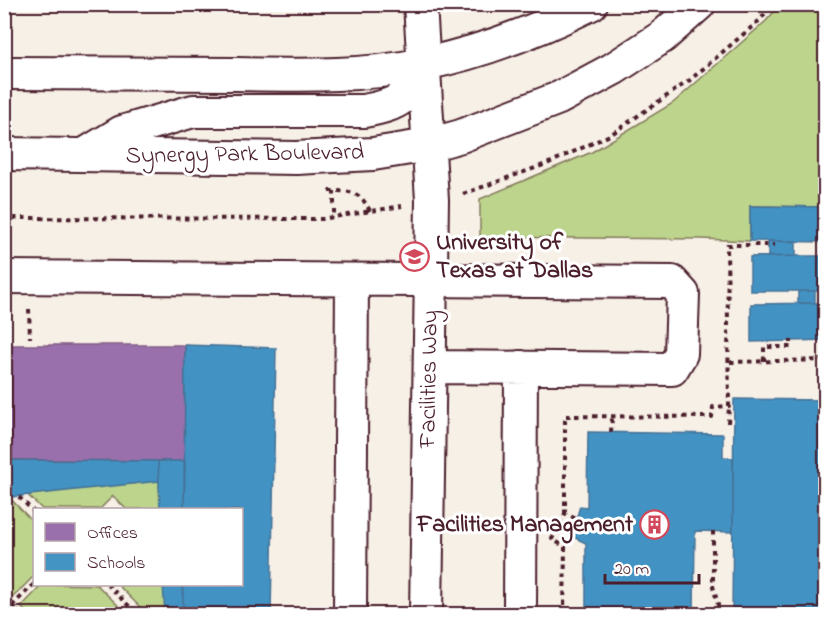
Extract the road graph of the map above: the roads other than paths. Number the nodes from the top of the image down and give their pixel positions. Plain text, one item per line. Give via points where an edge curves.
1 (420, 4) edge
2 (591, 4) edge
3 (699, 4) edge
4 (423, 65) junction
5 (4, 73) edge
6 (429, 144) junction
7 (4, 154) edge
8 (84, 155) junction
9 (4, 277) edge
10 (352, 280) junction
11 (432, 280) junction
12 (430, 367) junction
13 (521, 367) junction
14 (350, 615) edge
15 (426, 615) edge
16 (520, 615) edge

1 - 4 street, Facilities Way
2 - 4 street via 548,26
3 - 6 street, Synergy Park Boulevard via 662,37 559,98 461,136
4 - 5 street via 305,75
4 - 6 street, Facilities Way
4 - 8 street via 411,89 390,106 364,111 193,111 122,132
6 - 8 street, Synergy Park Boulevard via 373,154 296,158
6 - 11 street, Facilities Way
7 - 8 street, Synergy Park Boulevard
9 - 10 street
10 - 11 street
10 - 14 street
11 - 12 street, Facilities Way
11 - 13 street via 672,282 682,294 681,354 672,369
12 - 13 street
12 - 15 street, Facilities Way
13 - 16 street

